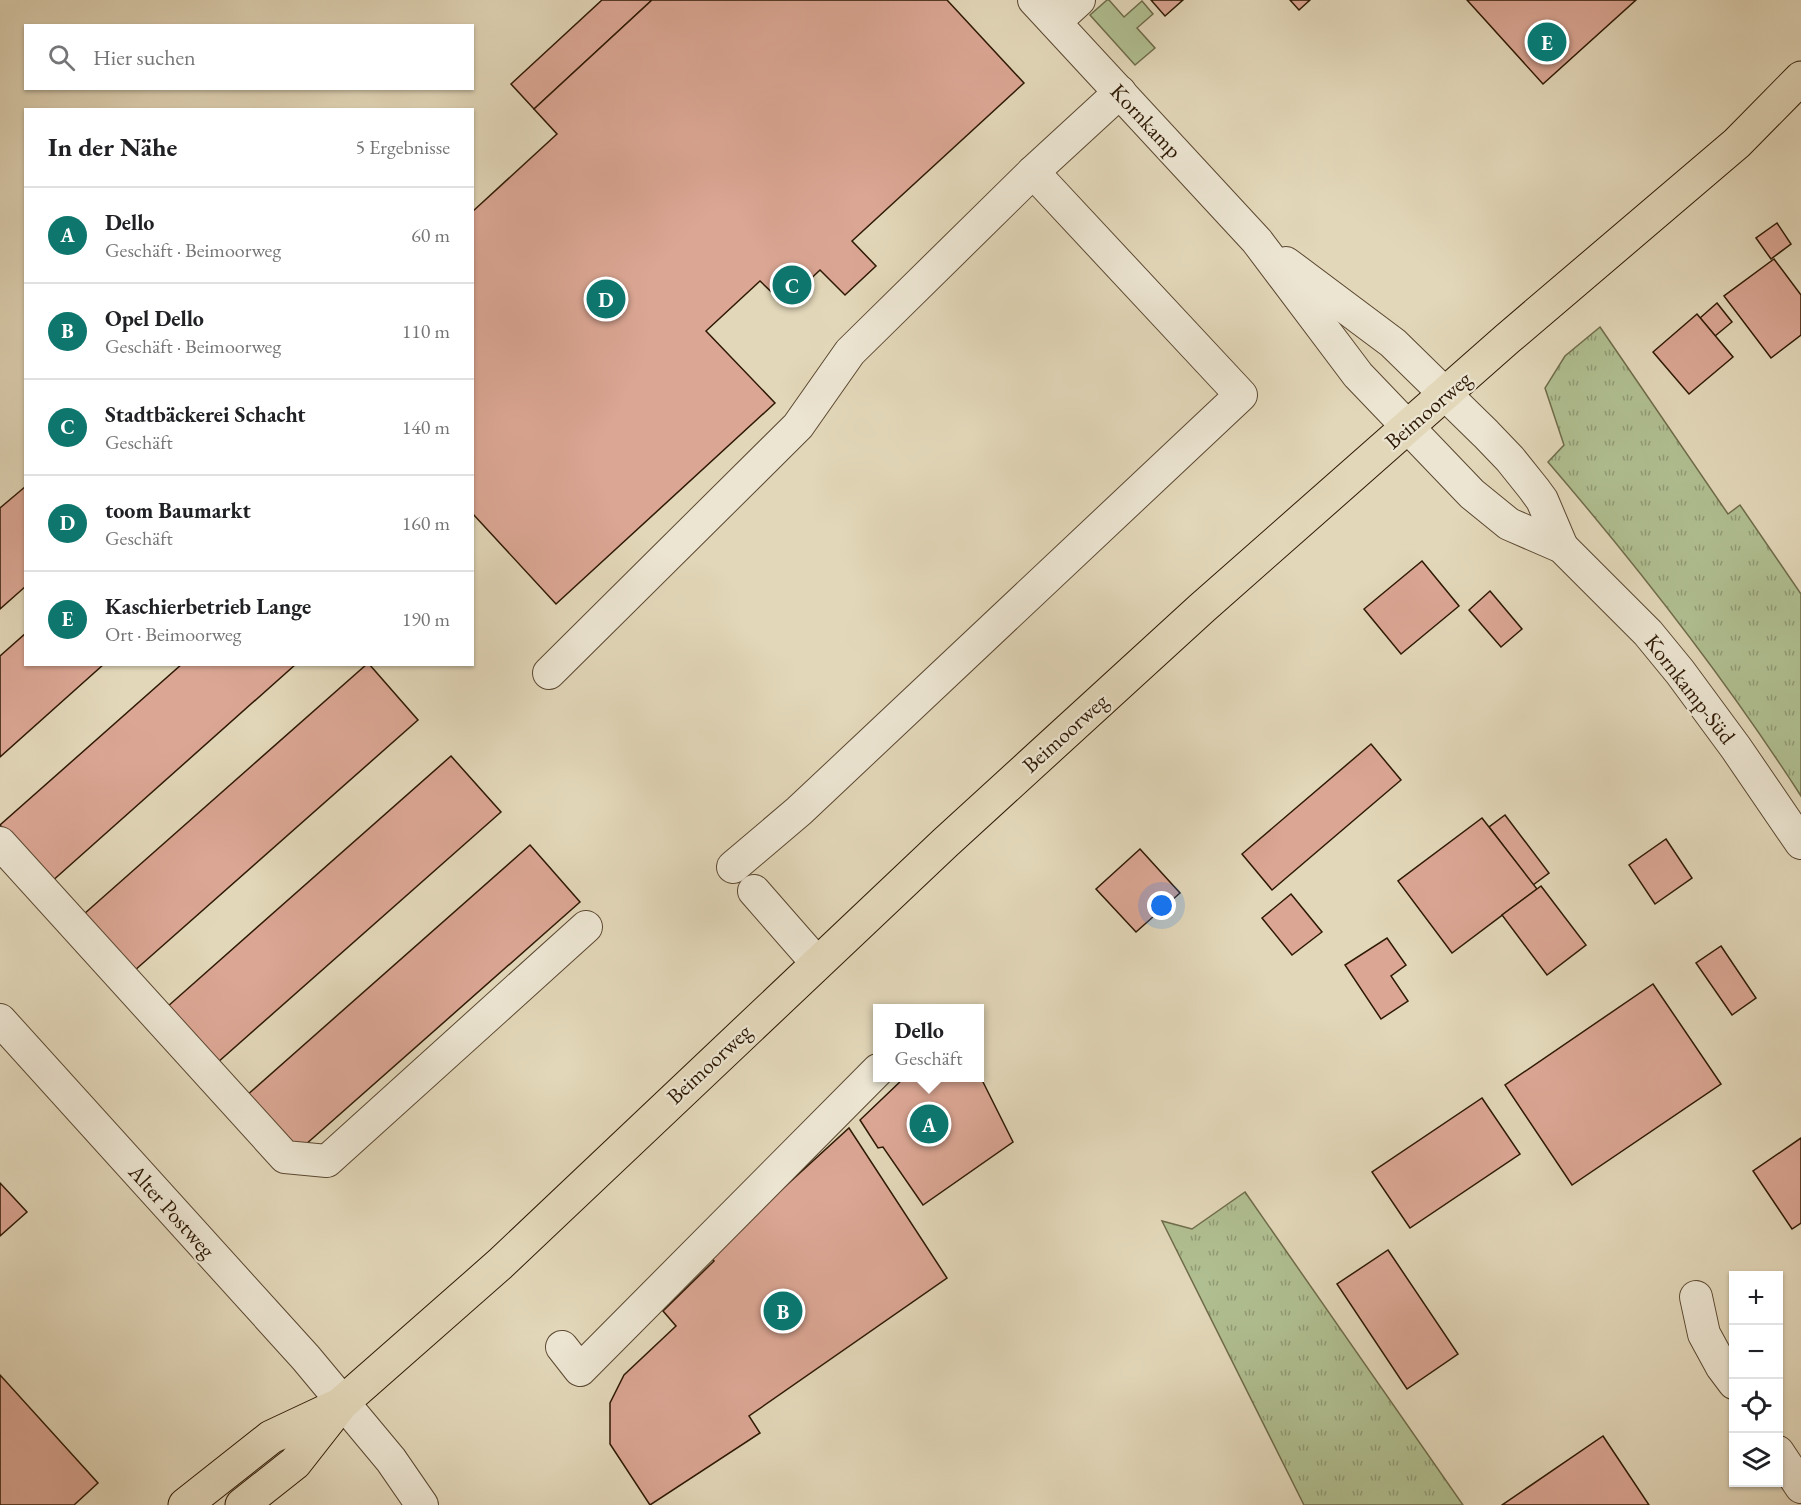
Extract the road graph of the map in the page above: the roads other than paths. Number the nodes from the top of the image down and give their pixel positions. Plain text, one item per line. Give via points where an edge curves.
1 (1079, 0) edge
2 (1047, 8) edge
3 (1801, 78) edge
4 (1120, 92) junction
5 (1033, 172) junction
6 (1257, 241) junction
7 (1445, 394) junction
8 (1408, 427) junction
9 (1563, 547) junction
10 (549, 673) dead end
11 (1801, 843) edge
12 (1, 845) edge
13 (733, 867) dead end
14 (754, 891) dead end
15 (586, 927) dead end
16 (817, 963) junction
17 (0, 1020) edge
18 (873, 1075) edge
19 (1696, 1297) dead end
20 (562, 1347) dead end
21 (1731, 1379) edge
22 (342, 1403) junction
23 (1783, 1458) edge
24 (1801, 1487) edge
25 (185, 1505) edge
26 (242, 1505) edge
27 (422, 1505) edge

1 - 2 street
2 - 4 street, Kornkamp
3 - 7 main road, Beimoorweg via 1737,143
4 - 5 street
4 - 6 street, Kornkamp
5 - 10 street via 850,352 798,426
5 - 13 street via 1240,395 800,811
6 - 7 street, Kornkamp via 1393,343
6 - 8 street, Kornkamp via 1358,375
7 - 8 main road, Beimoorweg
7 - 9 street, Kornkamp-Süd via 1534,489
8 - 9 street, Kornkamp-Süd via 1472,494 1509,524
8 - 16 main road, Beimoorweg via 1202,608
9 - 11 street, Kornkamp-Süd via 1680,672
12 - 15 street via 285,1157 327,1161
14 - 16 street
16 - 22 main road, Beimoorweg via 500,1264
17 - 22 street, Alter Postweg via 291,1341
18 - 20 street via 580,1370
19 - 21 street via 1704,1334
22 - 25 main road, Beimoorweg via 271,1437
22 - 26 main road, Beimoorweg via 295,1463
22 - 27 street, Alter Postweg via 391,1460
23 - 24 street

